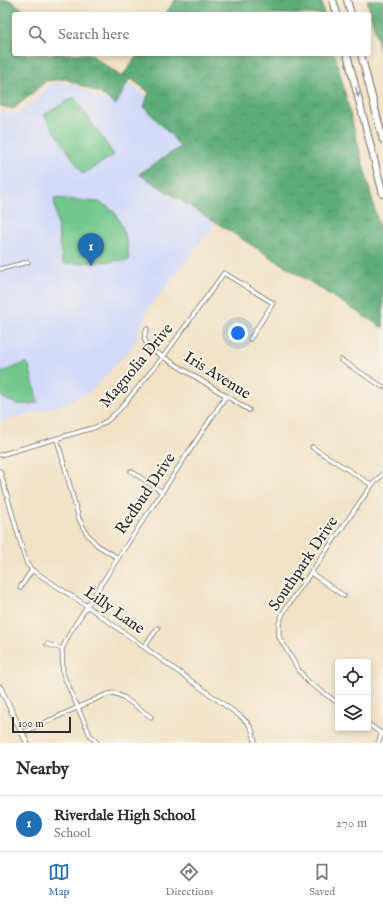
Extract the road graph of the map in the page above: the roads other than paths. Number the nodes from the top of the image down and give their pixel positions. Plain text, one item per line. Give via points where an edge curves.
1 (333, 0) edge
2 (347, 0) edge
3 (336, 12) edge
4 (350, 12) edge
5 (348, 56) edge
6 (362, 56) edge
7 (383, 140) edge
8 (383, 194) edge
9 (28, 262) dead end
10 (0, 269) edge
11 (147, 328) dead end
12 (250, 339) dead end
13 (163, 357) junction
14 (341, 360) dead end
15 (383, 387) edge
16 (226, 396) junction
17 (249, 410) dead end
18 (57, 439) junction
19 (312, 447) dead end
20 (0, 456) edge
21 (0, 471) edge
22 (131, 471) dead end
23 (383, 474) edge
24 (372, 485) junction
25 (162, 492) junction
26 (118, 558) junction
27 (32, 570) junction
28 (311, 573) junction
29 (20, 588) dead end
30 (344, 596) dead end
31 (87, 606) junction
32 (158, 628) dead end
33 (48, 644) dead end
34 (144, 647) junction
35 (62, 649) junction
36 (0, 687) edge
37 (335, 701) edge
38 (77, 708) junction
39 (152, 717) dead end
40 (371, 726) edge
41 (382, 732) edge
42 (22, 733) junction
43 (27, 743) edge
44 (97, 743) edge
45 (255, 743) edge
46 (378, 743) edge

1 - 3 highway
2 - 4 highway
5 -> 8 highway
6 - 7 highway
9 - 10 street
11 - 13 street, Iris Avenue via 144,335 146,344
12 - 13 street, Magnolia Drive via 273,303 224,273
13 - 16 street, Iris Avenue
13 - 18 street, Magnolia Drive via 107,421
14 - 15 street
16 - 17 street, Iris Avenue
16 - 25 street, Redbud Drive
18 - 20 street, Magnolia Drive
18 - 26 street via 79,519 97,545
19 - 24 street
21 - 27 street via 24,555
22 - 25 street
23 - 24 street, Southpark Drive
24 - 28 street, Southpark Drive
25 - 26 street, Redbud Drive
26 - 31 street, Redbud Drive
27 - 29 street
27 - 31 street, Lilly Lane
28 - 30 street
28 - 37 street, Southpark Drive via 284,610 279,623 279,637 308,682
31 - 34 street, Lilly Lane
31 - 35 street, Redbud Drive
32 - 34 street
33 - 35 street
34 - 45 street, Lilly Lane via 240,716 248,723
35 - 38 street via 63,674
36 - 42 street
38 - 39 street via 114,693
38 - 42 street
38 - 44 street via 90,735
40 - 41 street
41 - 46 street
42 - 43 street

